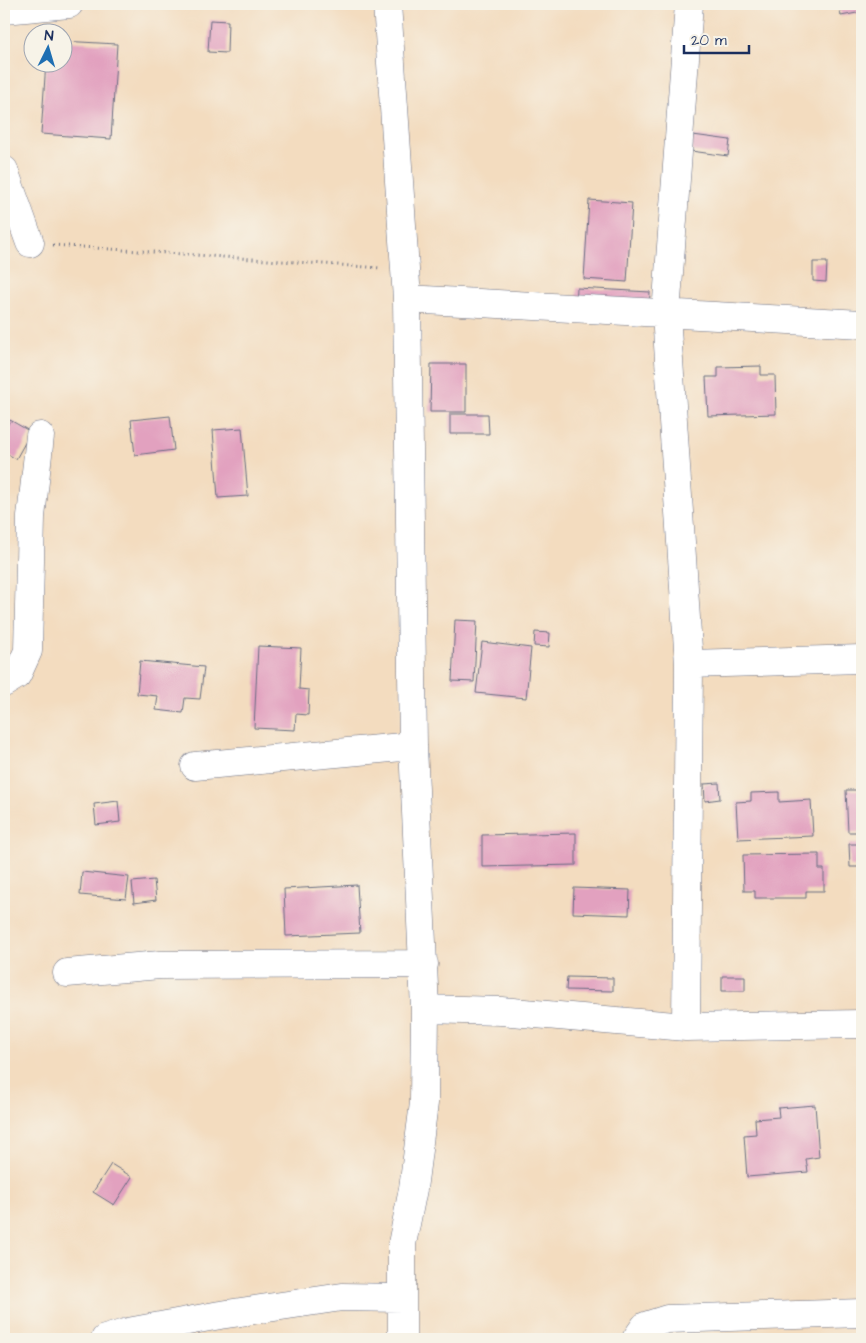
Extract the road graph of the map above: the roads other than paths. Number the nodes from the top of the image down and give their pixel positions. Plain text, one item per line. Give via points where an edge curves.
1 (69, 4) edge
2 (387, 4) edge
3 (689, 4) edge
4 (4, 10) edge
5 (4, 170) edge
6 (30, 243) road end
7 (407, 299) junction
8 (666, 314) junction
9 (862, 324) edge
10 (40, 436) dead end
11 (862, 659) edge
12 (689, 664) junction
13 (4, 683) edge
14 (413, 746) junction
15 (194, 766) dead end
16 (424, 964) junction
17 (67, 972) dead end
18 (425, 1009) junction
19 (862, 1024) edge
20 (686, 1027) junction
21 (401, 1298) junction
22 (862, 1313) edge
23 (105, 1339) edge
24 (402, 1339) edge
25 (636, 1339) edge

1 - 4 street
2 - 7 street
3 - 8 street
5 - 6 street
7 - 8 street
7 - 14 street
8 - 9 street
8 - 12 street
10 - 13 street via 32,516 28,651 17,675
11 - 12 street
12 - 20 street
14 - 15 street
14 - 16 street
16 - 17 street via 160,965
16 - 18 street
18 - 20 street via 501,1010
18 - 21 street via 424,1103 402,1244
19 - 20 street
21 - 23 street via 342,1297 211,1317
21 - 24 street
22 - 25 street via 667,1319 645,1326

